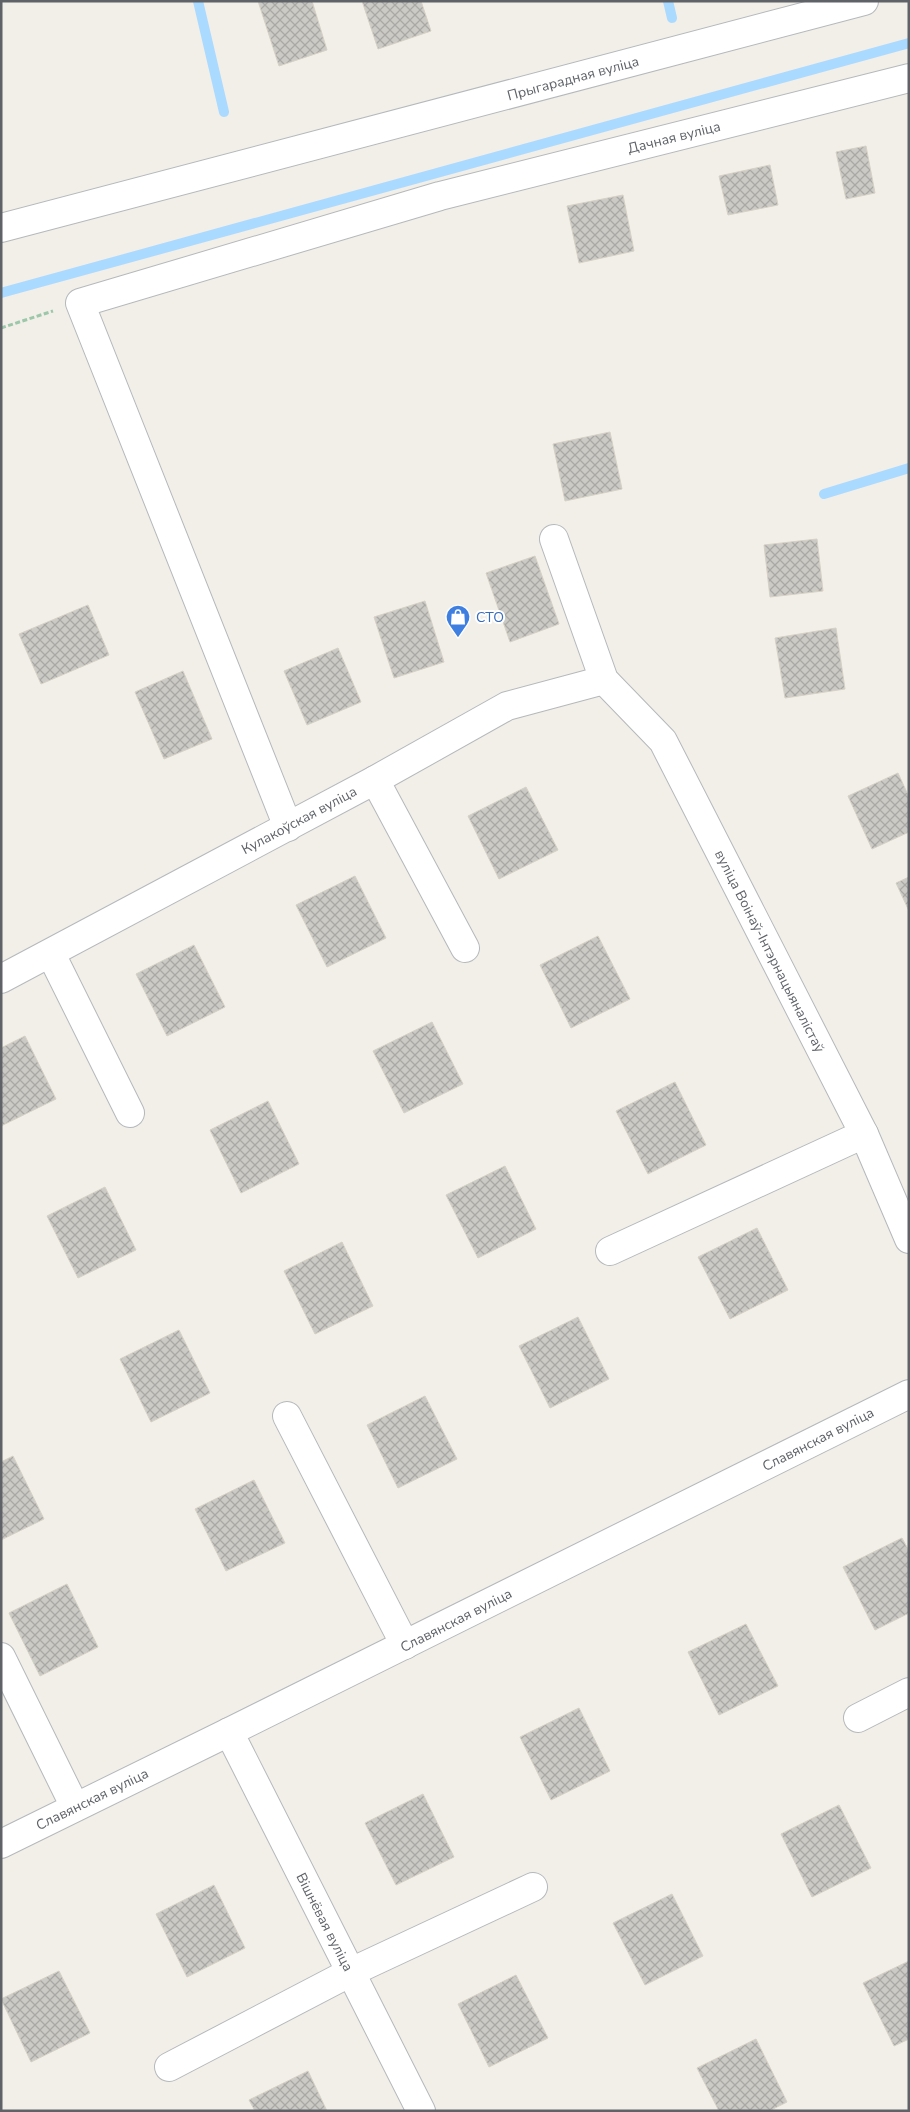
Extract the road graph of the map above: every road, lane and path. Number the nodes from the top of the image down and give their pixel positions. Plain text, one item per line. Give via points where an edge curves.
1 (864, 1) edge
2 (909, 78) edge
3 (1, 228) edge
4 (80, 303) junction
5 (1, 328) edge
6 (554, 539) dead end
7 (604, 680) junction
8 (375, 780) junction
9 (288, 826) junction
10 (464, 948) dead end
11 (51, 954) junction
12 (1, 979) edge
13 (130, 1113) dead end
14 (864, 1134) junction
15 (909, 1239) edge
16 (610, 1251) dead end
17 (909, 1394) edge
18 (287, 1416) dead end
19 (405, 1645) junction
20 (1, 1657) edge
21 (909, 1692) edge
22 (858, 1718) dead end
23 (229, 1732) junction
24 (75, 1807) junction
25 (1, 1844) edge
26 (534, 1887) dead end
27 (351, 1972) junction
28 (169, 2067) dead end
29 (421, 2111) edge

1 - 3 street, Прыгарадная вуліца
2 - 4 street, Дачная вуліца via 440,196
4 - 5 path
4 - 9 street
6 - 7 street
7 - 8 street, Кулакоўская вуліца via 507,706
7 - 14 street, вуліца Воінаў-Інтэрнацыяналістаў via 663,741
8 - 9 street, Кулакоўская вуліца
8 - 10 street
9 - 11 street, Кулакоўская вуліца
11 - 12 street, Кулакоўская вуліца
11 - 13 street
14 - 15 street, вуліца Воінаў-Інтэрнацыяналістаў
14 - 16 street
17 - 19 street, Славянская вуліца
18 - 19 street
19 - 23 street, Славянская вуліца
20 - 24 street
21 - 22 street
23 - 24 street, Славянская вуліца
23 - 27 street, Вішнёвая вуліца
24 - 25 street, Славянская вуліца
26 - 27 street
27 - 28 street
27 - 29 street, Вішнёвая вуліца

